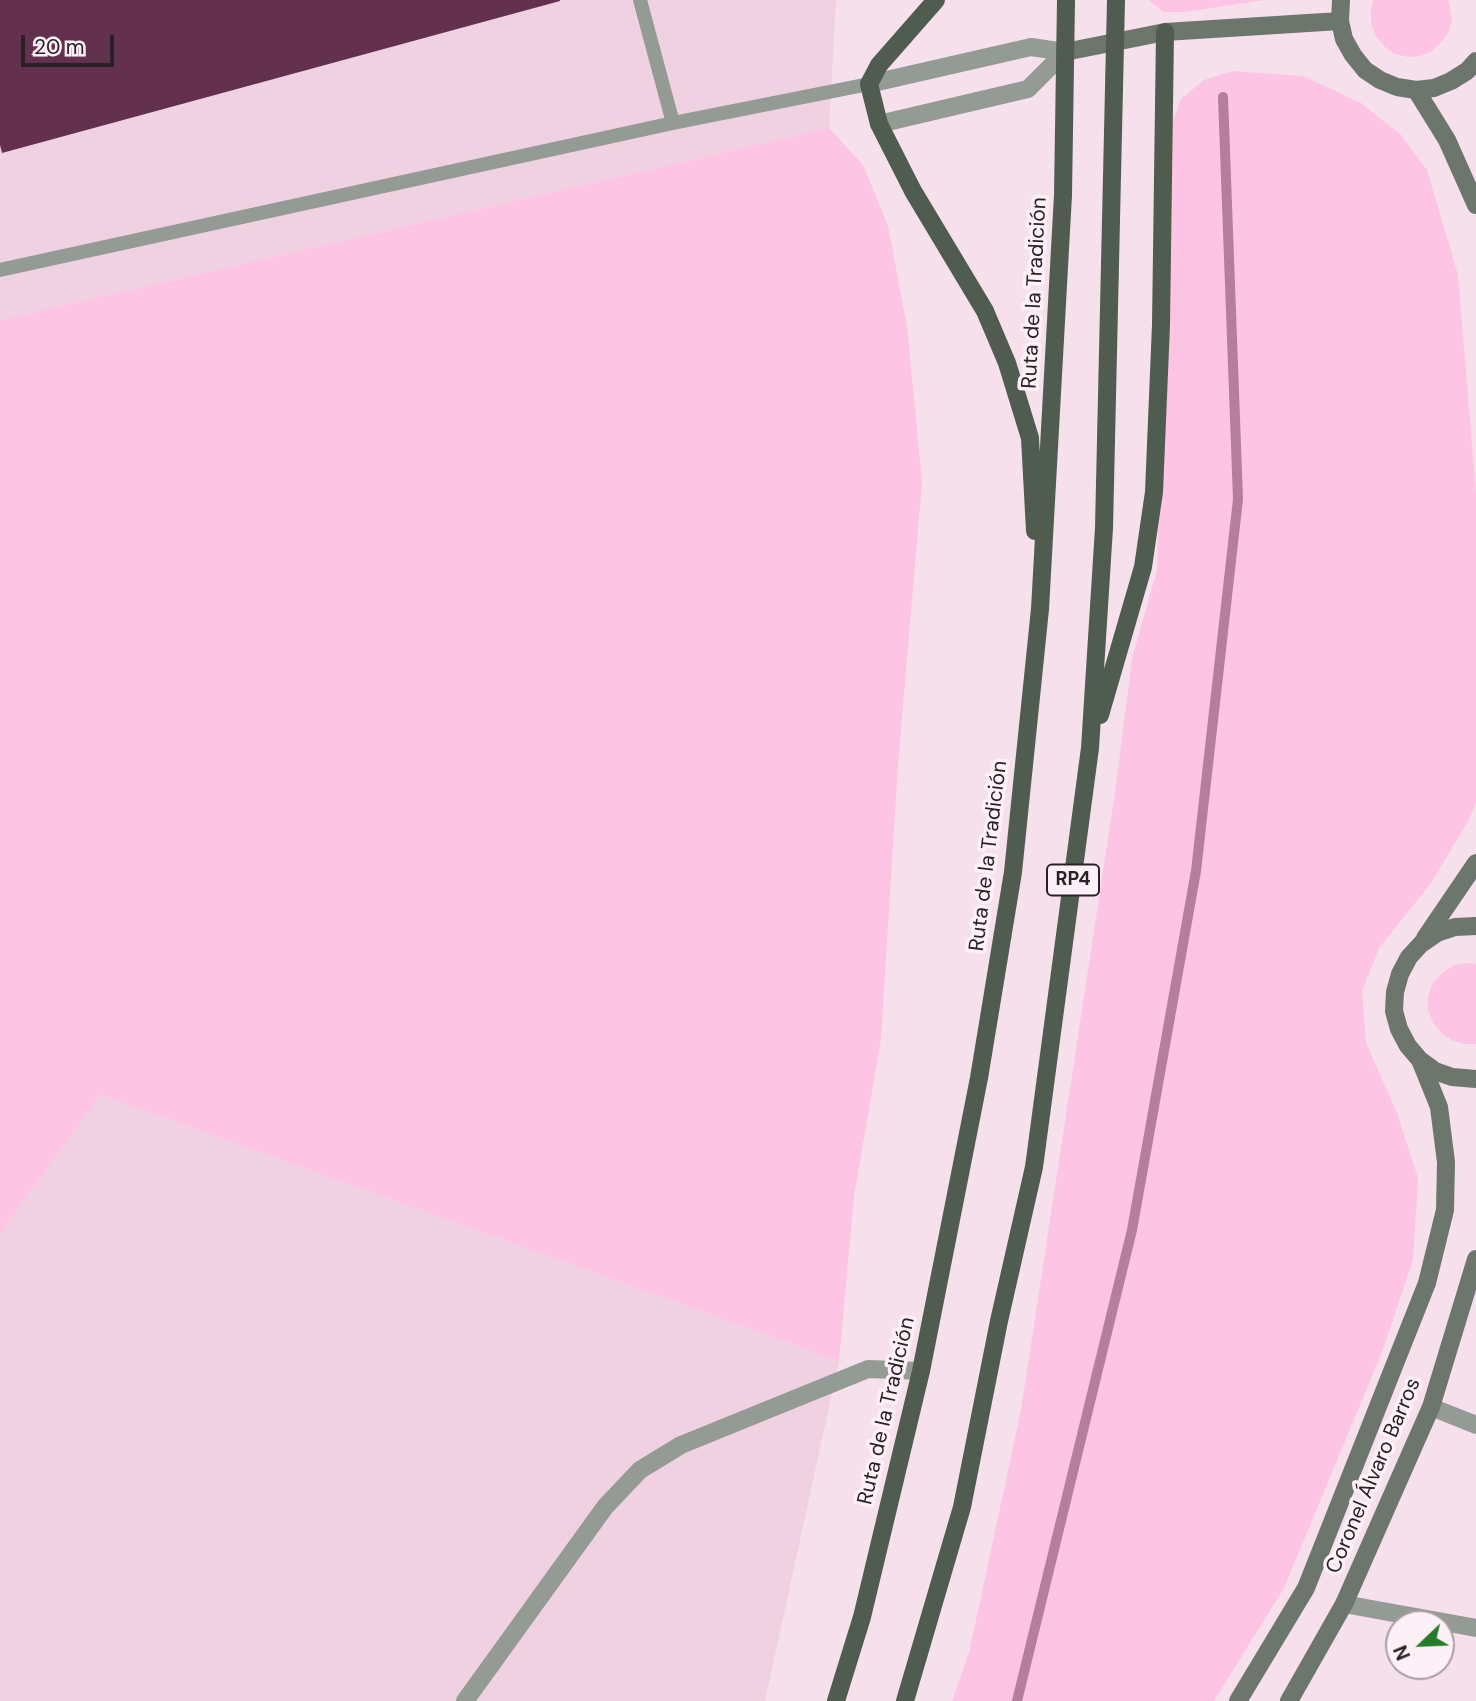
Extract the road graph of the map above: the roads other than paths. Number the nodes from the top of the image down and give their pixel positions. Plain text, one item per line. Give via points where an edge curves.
1 (640, 0) edge
2 (936, 0) edge
3 (1066, 0) edge
4 (1116, 0) edge
5 (1341, 0) edge
6 (1340, 21) junction
7 (1165, 32) junction
8 (1116, 42) junction
9 (1065, 52) junction
10 (1476, 61) edge
11 (869, 84) junction
12 (1416, 90) junction
13 (673, 124) junction
14 (879, 124) junction
15 (1476, 205) edge
16 (0, 270) edge
17 (1040, 610) junction
18 (1090, 748) junction
19 (1476, 863) edge
20 (1476, 926) edge
21 (1421, 944) junction
22 (1420, 1060) junction
23 (1476, 1079) edge
24 (1476, 1259) edge
25 (921, 1371) junction
26 (1431, 1407) junction
27 (1476, 1425) edge
28 (1344, 1604) junction
29 (1476, 1628) edge
30 (465, 1701) edge
31 (836, 1701) edge
32 (905, 1701) edge
33 (1238, 1701) edge
34 (1289, 1701) edge

1 - 13 lane
2 - 11 main road via 879,65
3 - 9 main road, Ruta de la Tradición
4 - 8 main road, RP4
5 - 6 main road
6 - 7 main road
6 - 12 main road via 1344,39 1365,70 1397,87
7 - 8 main road
7 - 18 main road via 1154,492 1143,567
8 - 9 main road
8 - 18 main road, RP4 via 1104,528
9 - 11 street via 1031,47
9 - 14 street via 1028,89
9 - 17 main road, Ruta de la Tradición via 1063,195
10 - 12 main road via 1451,81
11 - 13 lane
11 - 14 main road
12 - 15 main road via 1447,140
13 - 16 lane
14 - 17 main road via 913,191 985,310 1007,363 1030,438
17 - 25 main road, Ruta de la Tradición via 1013,872 979,1078
18 - 32 main road, RP4 via 1034,1167 962,1507
19 - 21 main road
20 - 21 main road via 1455,927
21 - 22 main road via 1400,974 1394,1011 1403,1037
22 - 23 main road via 1452,1077
22 - 33 main road via 1438,1107 1446,1162 1445,1210 1427,1283 1306,1587
24 - 26 main road, Coronel Álvaro Barros
25 - 30 street via 869,1369 681,1445 640,1470 605,1507
25 - 31 main road, Ruta de la Tradición via 862,1617
26 - 27 street
26 - 28 main road, Coronel Álvaro Barros
28 - 29 street
28 - 34 main road, Coronel Álvaro Barros

